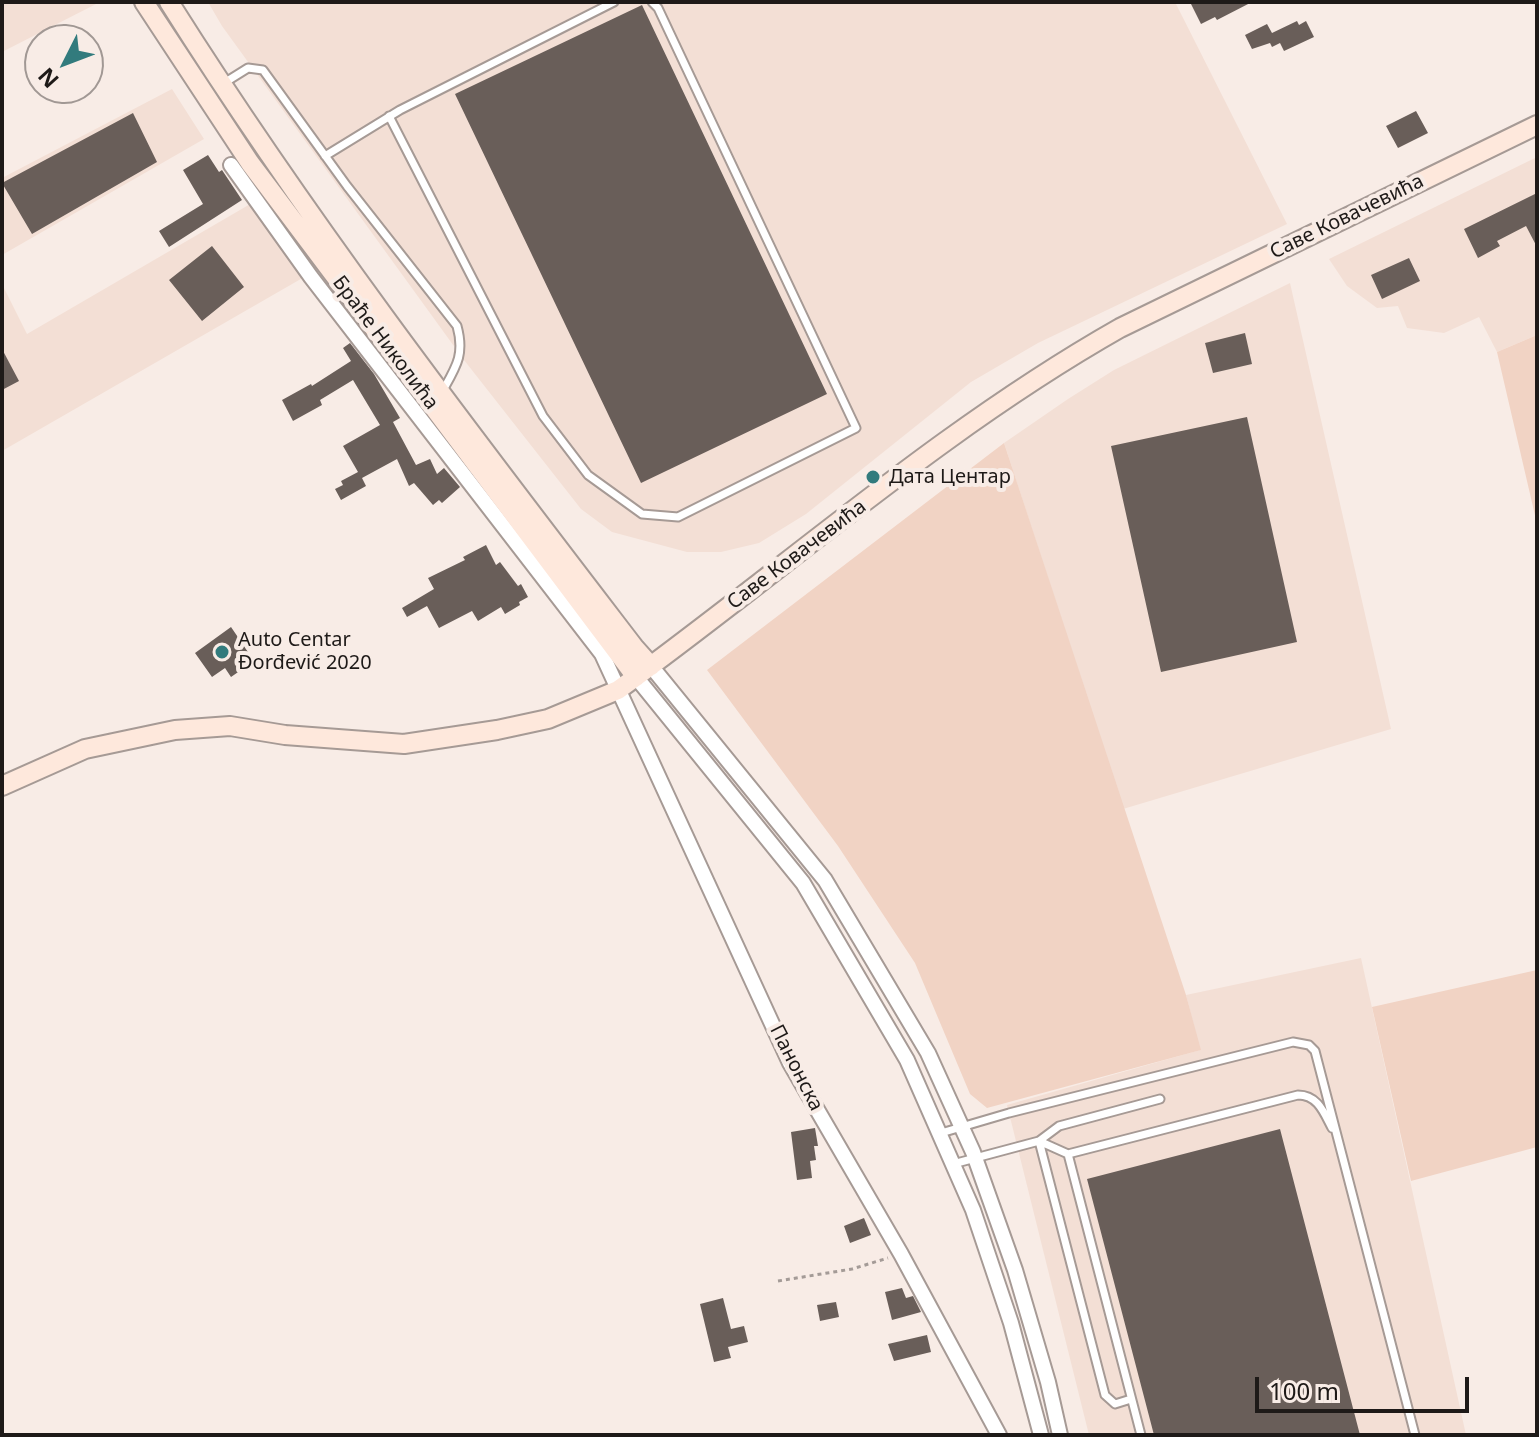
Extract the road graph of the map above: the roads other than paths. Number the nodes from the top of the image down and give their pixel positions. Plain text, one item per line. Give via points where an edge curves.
1 (144, 2) edge
2 (169, 2) edge
3 (614, 2) edge
4 (652, 2) edge
5 (221, 85) junction
6 (389, 116) junction
7 (1537, 125) edge
8 (325, 156) junction
9 (231, 165) dead end
10 (441, 394) junction
11 (643, 671) junction
12 (618, 690) junction
13 (2, 786) edge
14 (1160, 1099) dead end
15 (961, 1127) junction
16 (940, 1134) junction
17 (1338, 1139) junction
18 (1039, 1141) junction
19 (1068, 1154) junction
20 (975, 1158) junction
21 (953, 1164) junction
22 (1131, 1399) junction
23 (999, 1435) edge
24 (1041, 1435) edge
25 (1060, 1435) edge
26 (1141, 1435) edge
27 (1415, 1435) edge

1 - 11 street, Браће Николића via 250,163
2 - 5 street, Браће Николића
3 - 6 lane
4 - 6 lane via 856,428 678,517 642,514 588,475 543,416
5 - 8 lane via 248,68 263,70
5 - 10 street, Браће Николића
6 - 8 lane
7 - 11 street, Саве Ковачевића via 1067,358 941,444
8 - 10 lane via 457,326 463,345
9 - 12 street, Панонска via 602,654
10 - 11 street, Браће Николића via 634,647
11 - 12 street, Саве Ковачевића
11 - 15 street via 825,880 928,1053
11 - 16 street via 803,883 907,1060
12 - 13 street, Саве Ковачевића via 548,719 404,744 230,726 175,730 85,749
12 - 23 street, Панонска via 790,1063
14 - 18 lane via 1059,1126
15 - 16 lane
15 - 17 lane via 1301,1042 1315,1051
15 - 20 street
16 - 21 street
17 - 19 lane via 1317,1102 1304,1094
17 - 27 lane
18 - 19 lane
18 - 20 lane
18 - 22 lane via 1105,1395 1115,1404
19 - 22 lane
20 - 21 lane
20 - 25 street via 1015,1270
21 - 24 street via 1011,1323
22 - 26 lane

